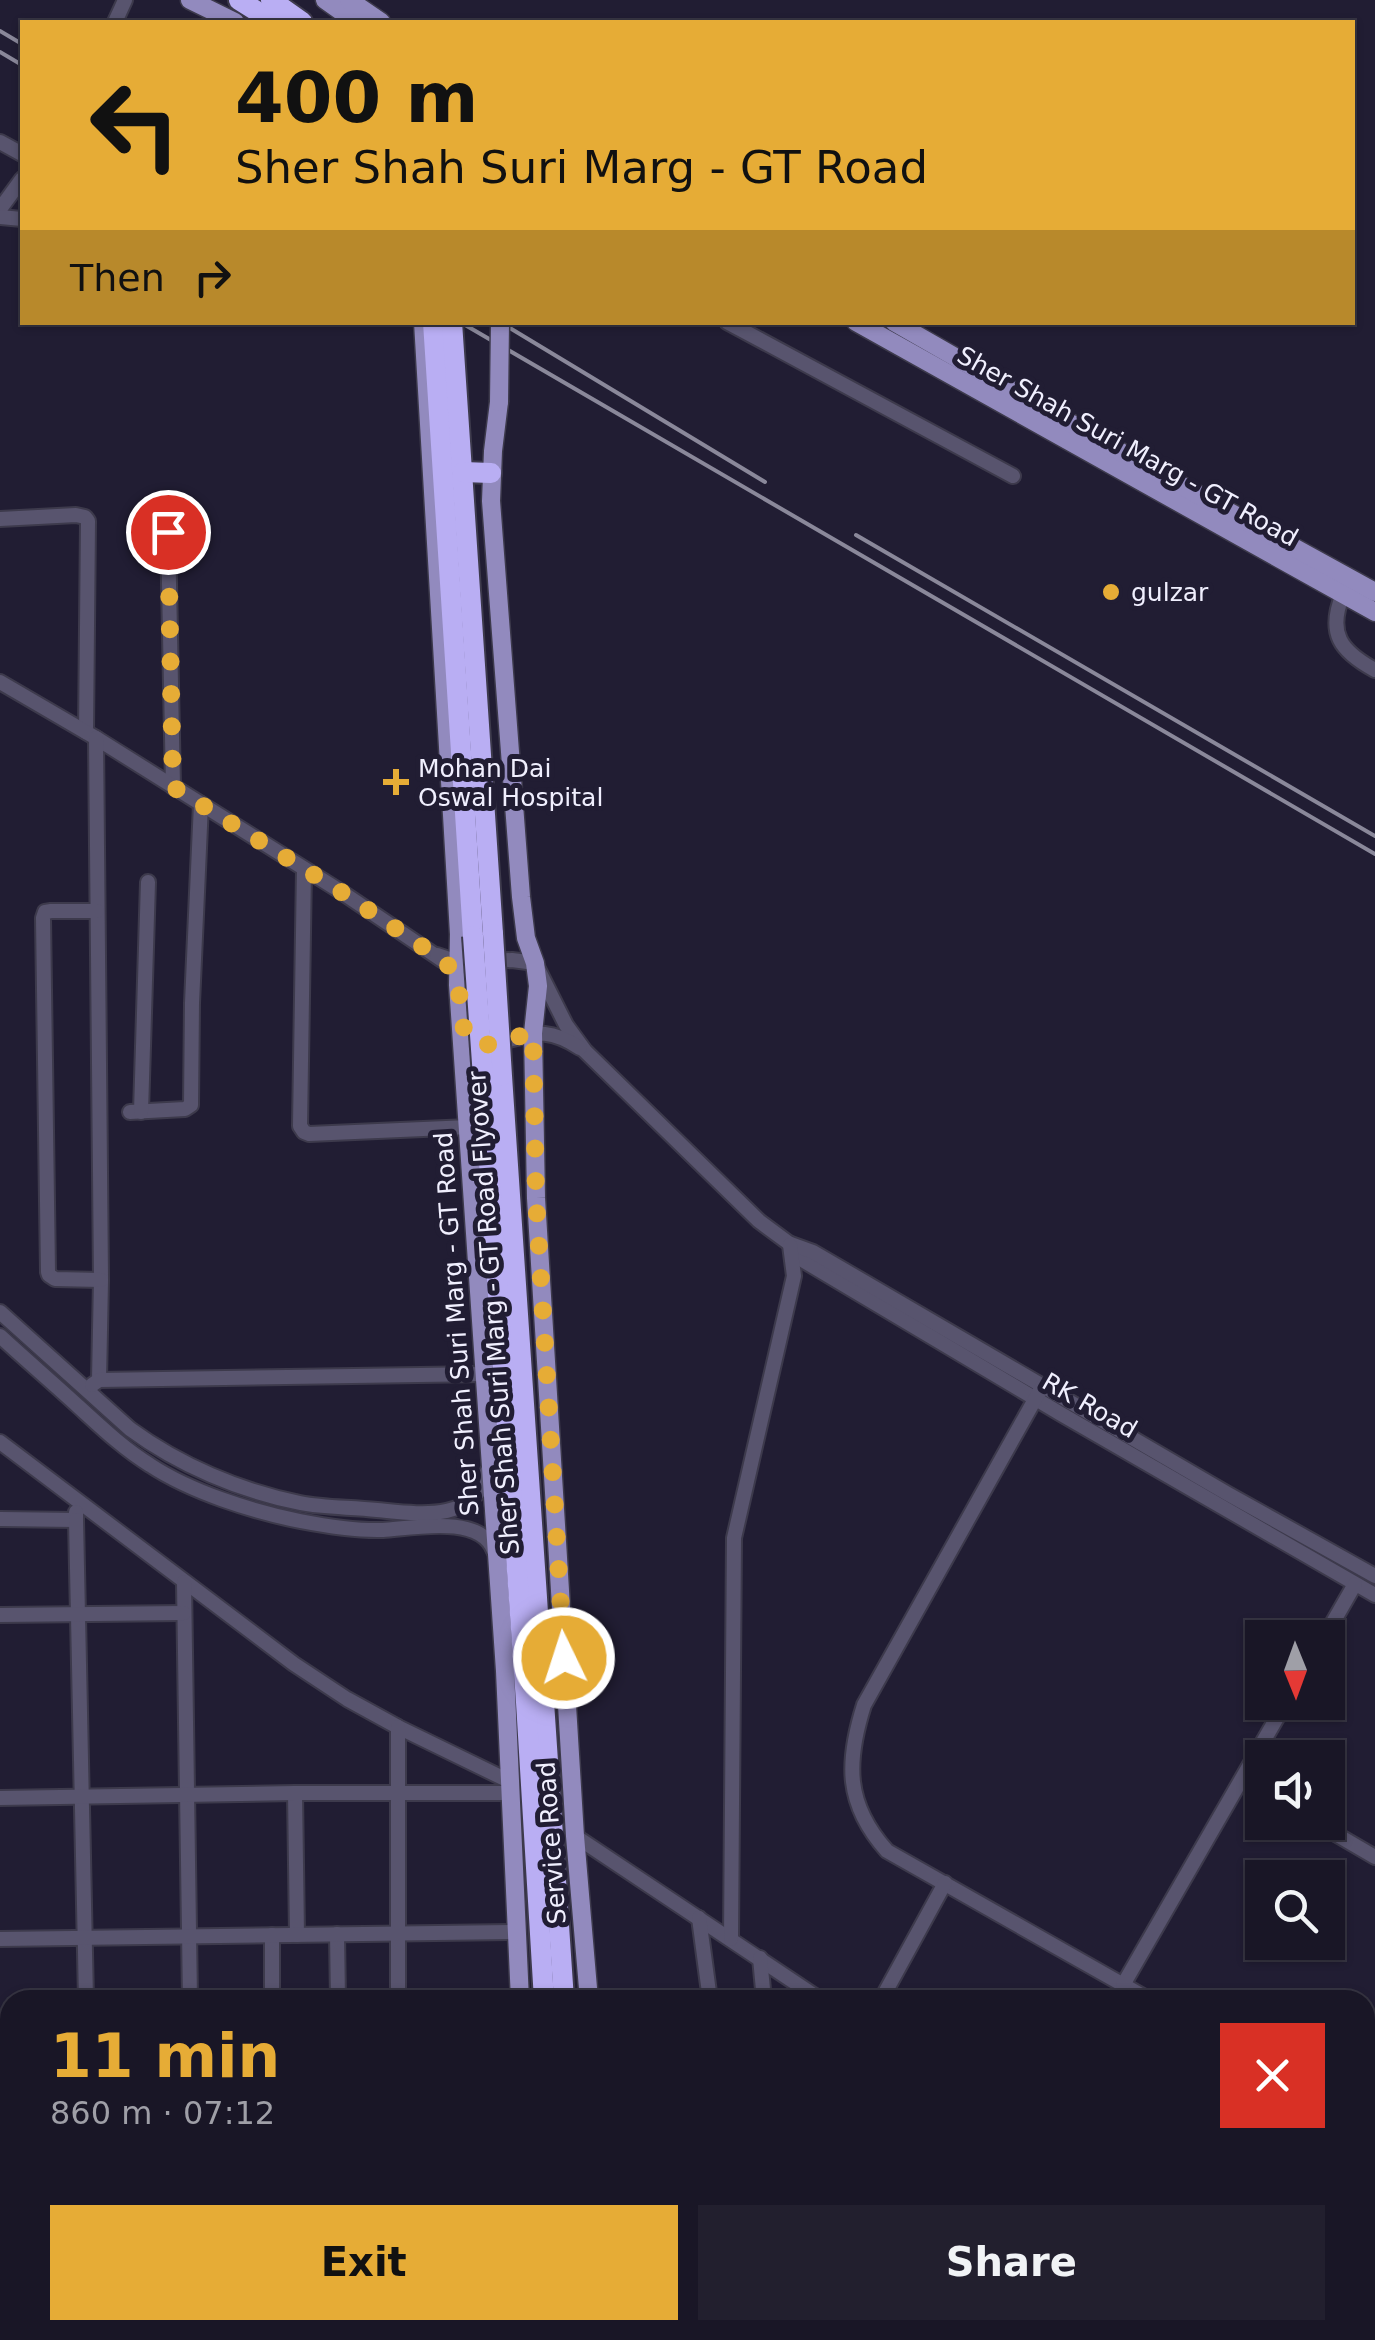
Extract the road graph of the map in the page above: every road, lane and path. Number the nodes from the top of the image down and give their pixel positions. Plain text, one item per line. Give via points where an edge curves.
1 (190, 0) edge
2 (239, 0) edge
3 (270, 0) edge
4 (325, 0) edge
5 (349, 0) edge
6 (363, 0) edge
7 (231, 20) edge
8 (271, 20) edge
9 (299, 20) edge
10 (353, 20) edge
11 (378, 20) edge
12 (393, 20) edge
13 (20, 183) edge
14 (0, 213) edge
15 (500, 325) edge
16 (733, 325) edge
17 (861, 325) edge
18 (899, 325) edge
19 (439, 327) edge
20 (492, 462) junction
21 (464, 472) junction
22 (1013, 476) dead end
23 (438, 485) junction
24 (0, 519) edge
25 (168, 532) dead end
26 (1375, 592) edge
27 (1343, 594) junction
28 (1375, 612) edge
29 (1375, 670) edge
30 (0, 682) edge
31 (91, 735) junction
32 (173, 787) junction
33 (201, 804) junction
34 (304, 869) junction
35 (148, 882) dead end
36 (96, 910) junction
37 (483, 935) junction
38 (437, 955) junction
39 (458, 961) junction
40 (534, 963) junction
41 (458, 986) junction
42 (461, 1022) junction
43 (533, 1033) junction
44 (584, 1051) junction
45 (483, 1076) junction
46 (532, 1083) junction
47 (468, 1127) junction
48 (790, 1244) junction
49 (100, 1280) junction
50 (0, 1312) edge
51 (0, 1336) edge
52 (485, 1374) junction
53 (99, 1380) junction
54 (86, 1390) junction
55 (1040, 1392) junction
56 (74, 1402) junction
57 (0, 1442) edge
58 (490, 1461) junction
59 (75, 1499) junction
60 (380, 1510) junction
61 (0, 1520) edge
62 (76, 1520) junction
63 (381, 1530) junction
64 (497, 1559) junction
65 (1375, 1576) edge
66 (184, 1582) junction
67 (1355, 1584) junction
68 (1375, 1595) edge
69 (79, 1613) junction
70 (184, 1613) junction
71 (0, 1615) edge
72 (1334, 1620) edge
73 (502, 1623) joint
74 (1276, 1720) edge
75 (398, 1727) junction
76 (1242, 1778) junction
77 (1245, 1780) edge
78 (511, 1788) junction
79 (295, 1793) junction
80 (397, 1793) junction
81 (188, 1796) junction
82 (83, 1797) junction
83 (0, 1798) edge
84 (575, 1836) junction
85 (1345, 1840) edge
86 (1375, 1857) edge
87 (946, 1883) junction
88 (699, 1918) junction
89 (398, 1932) junction
90 (518, 1932) junction
91 (297, 1934) junction
92 (337, 1934) junction
93 (272, 1935) junction
94 (190, 1936) junction
95 (86, 1938) junction
96 (0, 1939) edge
97 (731, 1939) junction
98 (760, 1958) junction
99 (1123, 1985) junction
100 (86, 1990) edge
101 (190, 1990) edge
102 (272, 1990) edge
103 (338, 1990) edge
104 (398, 1990) edge
105 (520, 1990) edge
106 (543, 1990) edge
107 (563, 1990) edge
108 (589, 1990) edge
109 (709, 1990) edge
110 (763, 1990) edge
111 (806, 1990) edge
112 (886, 1990) edge
113 (1132, 1990) edge

1 - 7 main road
2 - 8 highway
3 - 9 highway
4 - 10 main road
5 - 11 main road
6 - 12 main road
13 - 14 street
15 - 20 main road, bridge
16 - 22 street
17 - 27 main road, Sher Shah Suri Marg - GT Road
18 - 26 main road, Sher Shah Suri Marg - GT Road
19 - 21 highway, Sher Shah Suri Marg - GT Road Flyover
19 - 23 highway, Sher Shah Suri Marg - GT Road Flyover
19 - 23 main road, Sher Shah Suri Marg - GT Road via 430,452
20 - 21 highway
20 - 40 main road via 522,898
21 - 37 highway, Sher Shah Suri Marg - GT Road Flyover
23 - 37 highway, Sher Shah Suri Marg - GT Road Flyover
23 - 39 main road, Sher Shah Suri Marg - GT Road
24 - 31 street via 76,515 88,521
25 - 32 street
27 - 28 main road, Sher Shah Suri Marg - GT Road
27 - 29 street via 1336,631 1348,651
30 - 31 street
31 - 32 street
31 - 36 street
32 - 33 street
33 - 34 street
33 - 35 street via 191,1105 135,1112
34 - 38 street
34 - 47 street via 300,1126 310,1134
36 - 49 street
36 - 49 street via 51,911 43,918 48,1272
37 - 45 highway, Sher Shah Suri Marg - GT Road Flyover, bridge
38 - 39 street
38 - 41 street
39 - 40 street
39 - 41 main road, Sher Shah Suri Marg - GT Road
40 - 43 main road
40 - 44 street
41 - 42 main road, Sher Shah Suri Marg - GT Road
42 - 43 street via 469,1037 485,1044
42 - 45 main road, Sher Shah Suri Marg - GT Road
43 - 44 street via 559,1036
43 - 46 main road
44 - 48 street, RK Road via 759,1222
45 - 46 main road via 472,1068 501,1058 521,1066
45 - 47 main road, Sher Shah Suri Marg - GT Road
45 - 106 highway, Sher Shah Suri Marg - GT Road Flyover
45 - 107 highway, Sher Shah Suri Marg - GT Road Flyover
46 - 84 main road, Service Road
47 - 52 main road, Sher Shah Suri Marg - GT Road
48 - 55 street, RK Road via 804,1262
48 - 97 street via 794,1276 734,1538
49 - 53 street
50 - 54 street
51 - 56 street
52 - 53 street
52 - 58 main road, Sher Shah Suri Marg - GT Road
53 - 54 street
54 - 56 street
54 - 60 street via 152,1445 221,1477 301,1503
55 - 65 street, RK Road
55 - 67 street, RK Road
55 - 87 street via 864,1704 853,1750 852,1783 872,1834 887,1851
56 - 63 street via 149,1465 207,1492 287,1518
57 - 59 street
58 - 60 street via 482,1490 464,1507
58 - 64 main road, Sher Shah Suri Marg - GT Road
59 - 62 street
59 - 66 street
60 - 63 street
61 - 62 street
62 - 69 street
63 - 64 street via 470,1529 491,1542
64 - 73 main road, Sher Shah Suri Marg - GT Road
66 - 70 street
66 - 75 street via 294,1664
67 - 68 street, RK Road
67 - 72 street
69 - 70 street
69 - 71 street
69 - 82 street
70 - 81 street
73 - 78 main road, Service Road
74 - 76 street
75 - 78 street
75 - 80 street
76 - 77 street
76 - 99 street
78 - 80 street
78 - 90 main road, Service Road
79 - 80 street
79 - 81 street
79 - 91 street
80 - 89 street
81 - 82 street
81 - 94 street
82 - 83 street
82 - 95 street
84 - 88 street
84 - 108 main road, Service Road
85 - 86 street
87 - 99 street
87 - 112 street
88 - 97 street
88 - 109 street
89 - 90 street
89 - 92 street
89 - 104 street
90 - 105 main road, Service Road
91 - 92 street
91 - 93 street
92 - 103 street
93 - 94 street
93 - 102 street
94 - 95 street
94 - 101 street
95 - 96 street
95 - 100 street
97 - 98 street
98 - 110 street
98 - 111 street
99 - 113 street

